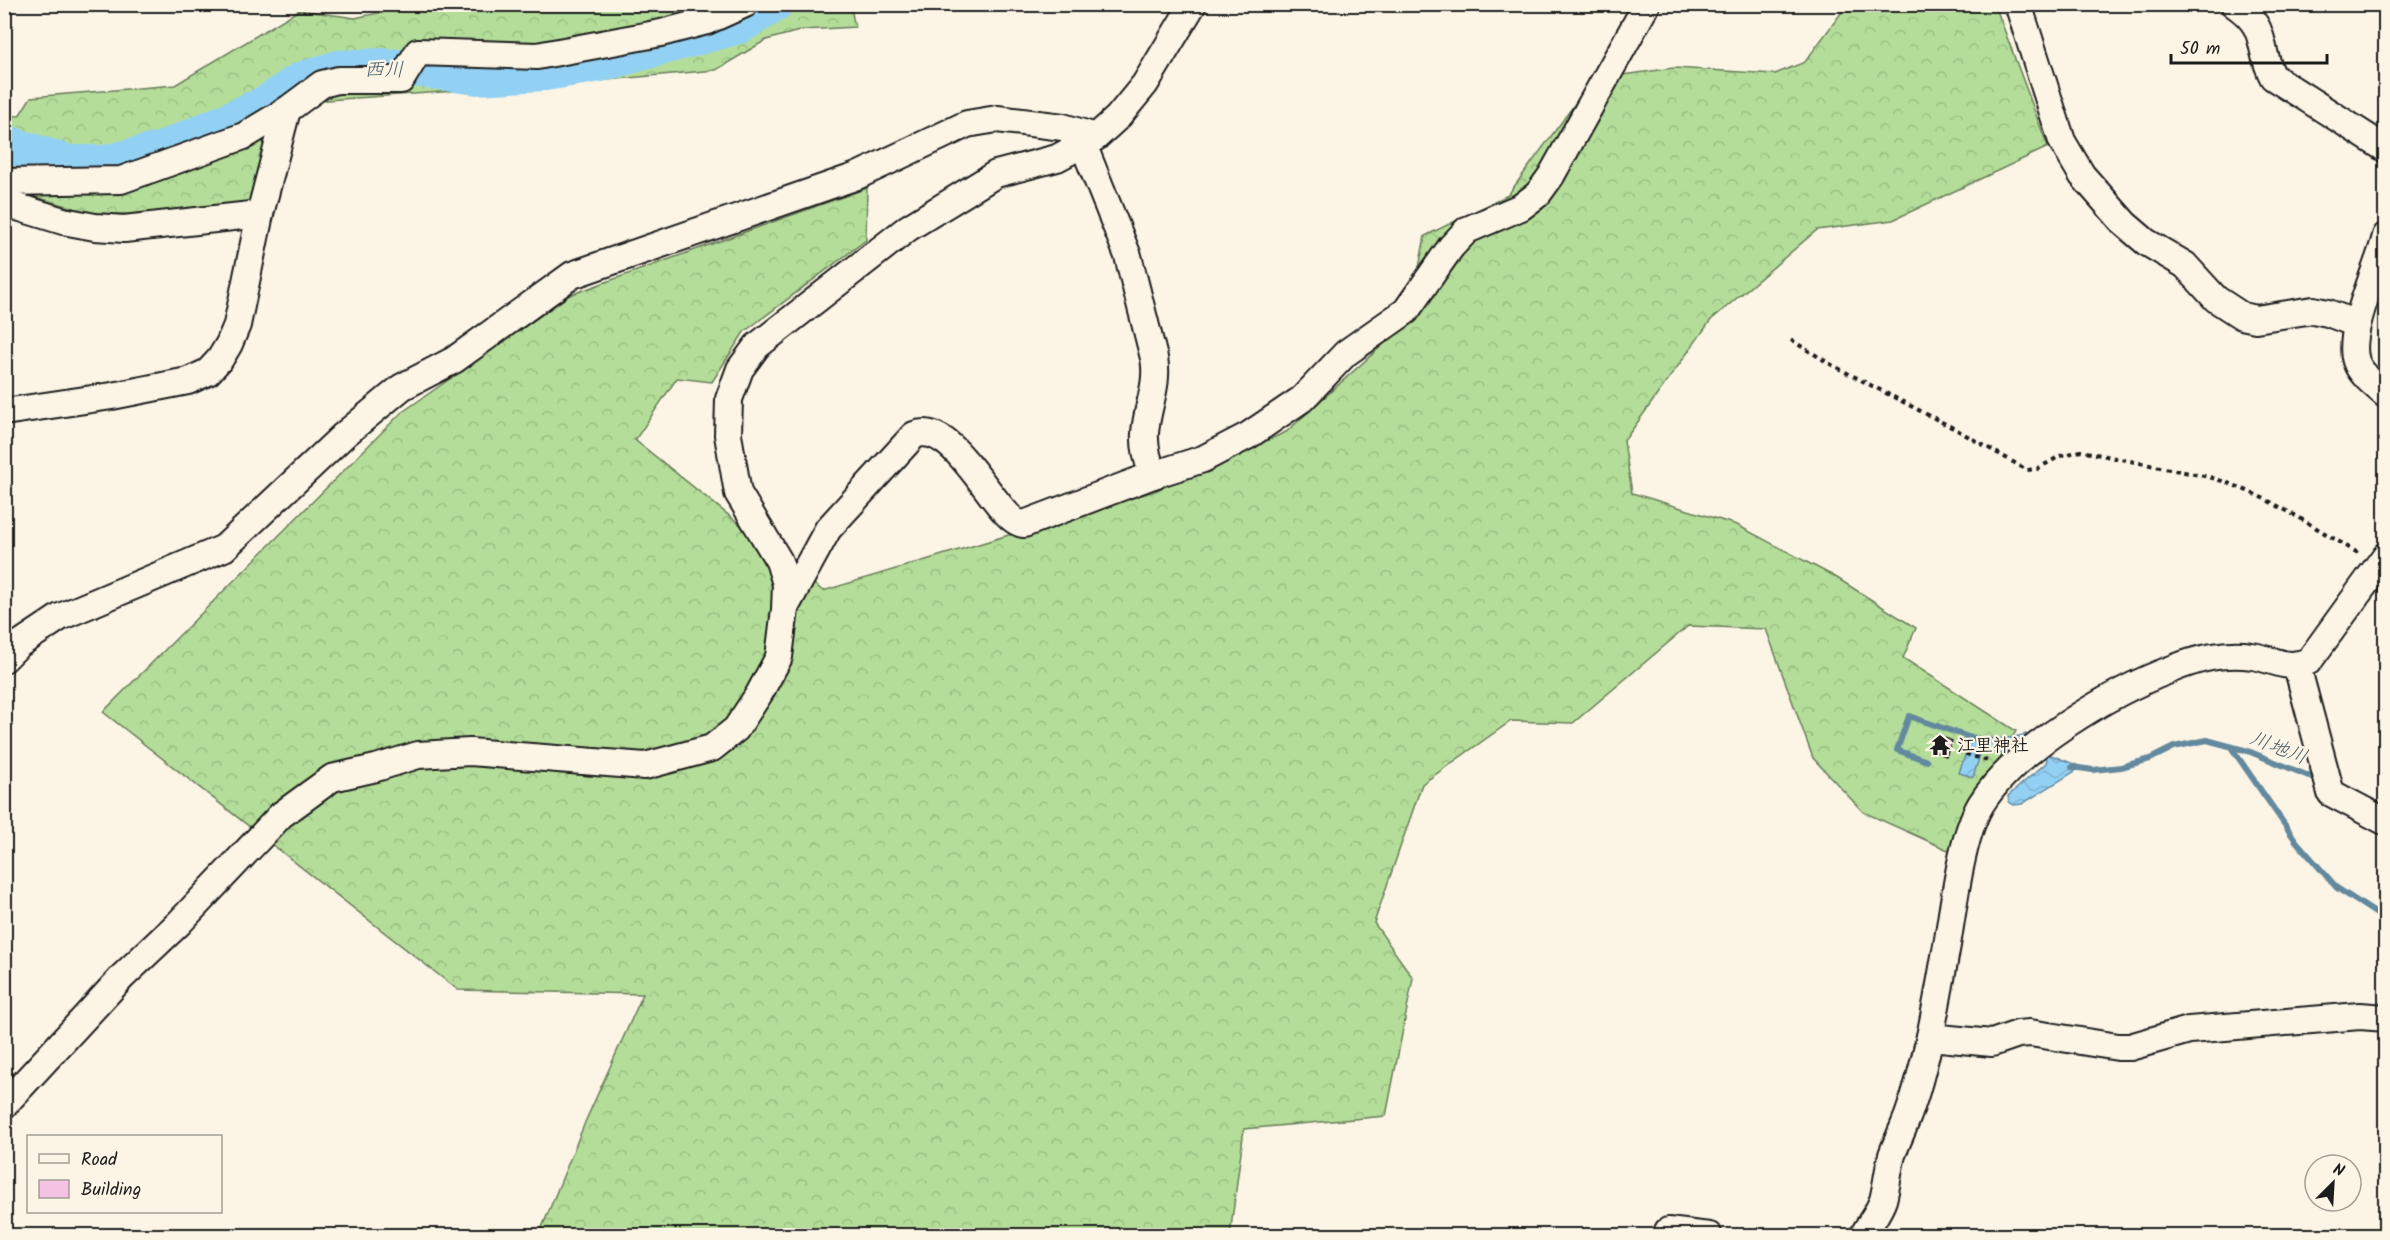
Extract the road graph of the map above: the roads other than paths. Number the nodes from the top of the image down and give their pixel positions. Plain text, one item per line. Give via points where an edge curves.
1 (745, 4) edge
2 (1193, 4) edge
3 (1647, 4) edge
4 (2018, 4) edge
5 (2234, 4) edge
6 (287, 110) junction
7 (1090, 140) junction
8 (2385, 149) edge
9 (4, 182) edge
10 (4, 202) edge
11 (260, 214) junction
12 (2385, 236) edge
13 (2357, 324) junction
14 (2385, 395) edge
15 (4, 412) edge
16 (1153, 475) junction
17 (2382, 560) edge
18 (785, 609) junction
19 (4, 659) edge
20 (2297, 666) junction
21 (2385, 822) edge
22 (2385, 1018) edge
23 (1930, 1037) junction
24 (4, 1105) edge
25 (1667, 1236) edge
26 (1709, 1236) edge
27 (1863, 1236) edge

1 - 6 street via 707,21 661,33 537,56 418,52 400,80 338,80 322,84
2 - 7 street via 1146,84 1118,117
3 - 16 street via 1538,194 1521,207 1467,231 1451,247 1407,311 1346,353 1302,399 1249,435 1203,459
4 - 13 street via 2062,141 2082,175 2125,224 2146,242 2185,265 2216,299 2242,316 2256,319 2313,310
5 - 8 street via 2255,21 2273,77
6 - 9 street via 244,136 121,180
6 - 11 street
7 - 16 street via 1128,256 1154,358 1155,388 1145,435
7 - 18 street via 1057,158 996,174 908,228 757,346 740,369 729,399 728,435 738,493 779,561 786,584
7 - 19 street via 1063,127 997,118 967,124 857,176 572,275 454,360 402,387 344,435 224,548 60,617
10 - 11 street via 63,221 124,229
11 - 15 street via 237,325 220,359 208,372 177,383
12 - 13 street
13 - 14 street via 2353,350 2356,363
16 - 18 street via 1018,524 939,436 922,431 914,435 828,529
17 - 20 street via 2308,661
18 - 24 street via 779,657 736,729 712,748 645,766 470,752 418,755 333,778 281,815
20 - 21 street via 2331,793
20 - 23 street via 2251,656 2206,658 2172,669 2115,694 2045,740 2001,778 1973,822 1959,874
22 - 23 street via 2360,1016 2189,1030 2130,1047 2030,1032 1992,1043
23 - 27 street via 1882,1201
25 - 26 street via 1668,1231

